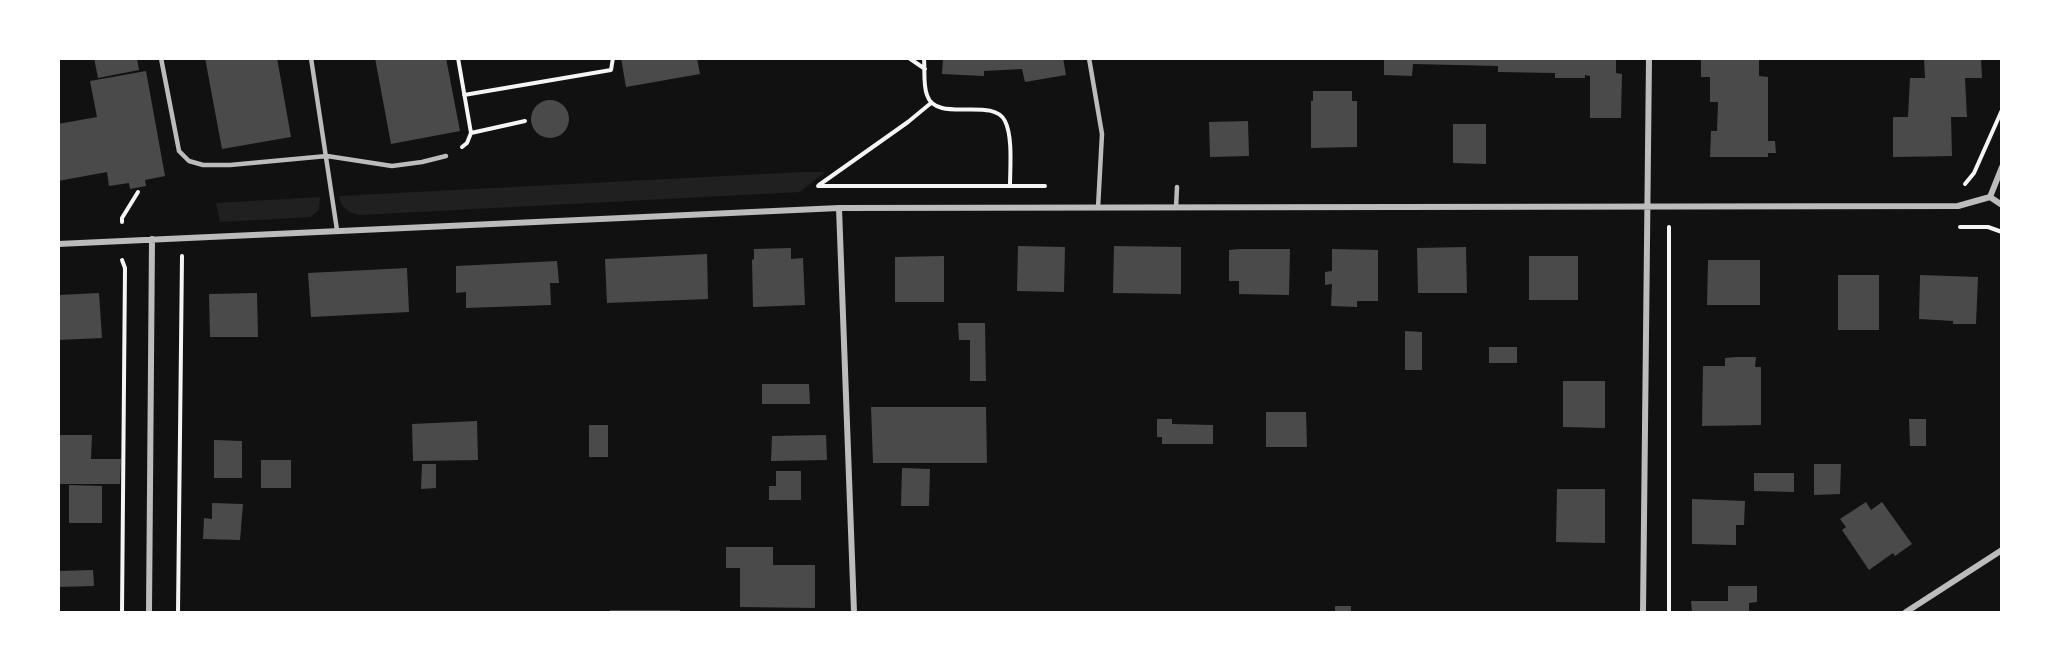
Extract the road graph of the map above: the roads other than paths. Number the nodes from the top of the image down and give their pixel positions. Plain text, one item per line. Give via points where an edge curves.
1 (161, 58) edge
2 (311, 58) edge
3 (1089, 58) edge
4 (1649, 58) edge
5 (327, 156) junction
6 (446, 156) dead end
7 (2001, 167) edge
8 (1176, 187) dead end
9 (1990, 197) junction
10 (2001, 205) edge
11 (1649, 206) junction
12 (839, 208) junction
13 (1098, 208) junction
14 (1176, 208) junction
15 (337, 230) junction
16 (152, 239) junction
17 (58, 244) edge
18 (2001, 550) edge
19 (149, 612) edge
20 (854, 612) edge
21 (1643, 612) edge
22 (1906, 612) edge

1 - 5 lane via 179,151 189,161 230,165
2 - 5 lane
3 - 13 lane via 1102,134
4 - 11 street
5 - 6 lane via 392,166
5 - 15 lane
7 - 9 street
8 - 14 lane
9 - 10 street
9 - 11 street via 1958,206
11 - 14 street
11 - 21 street
12 - 13 street
12 - 15 street
12 - 20 street
13 - 14 street
15 - 16 street
16 - 17 street
16 - 19 street
18 - 22 street

